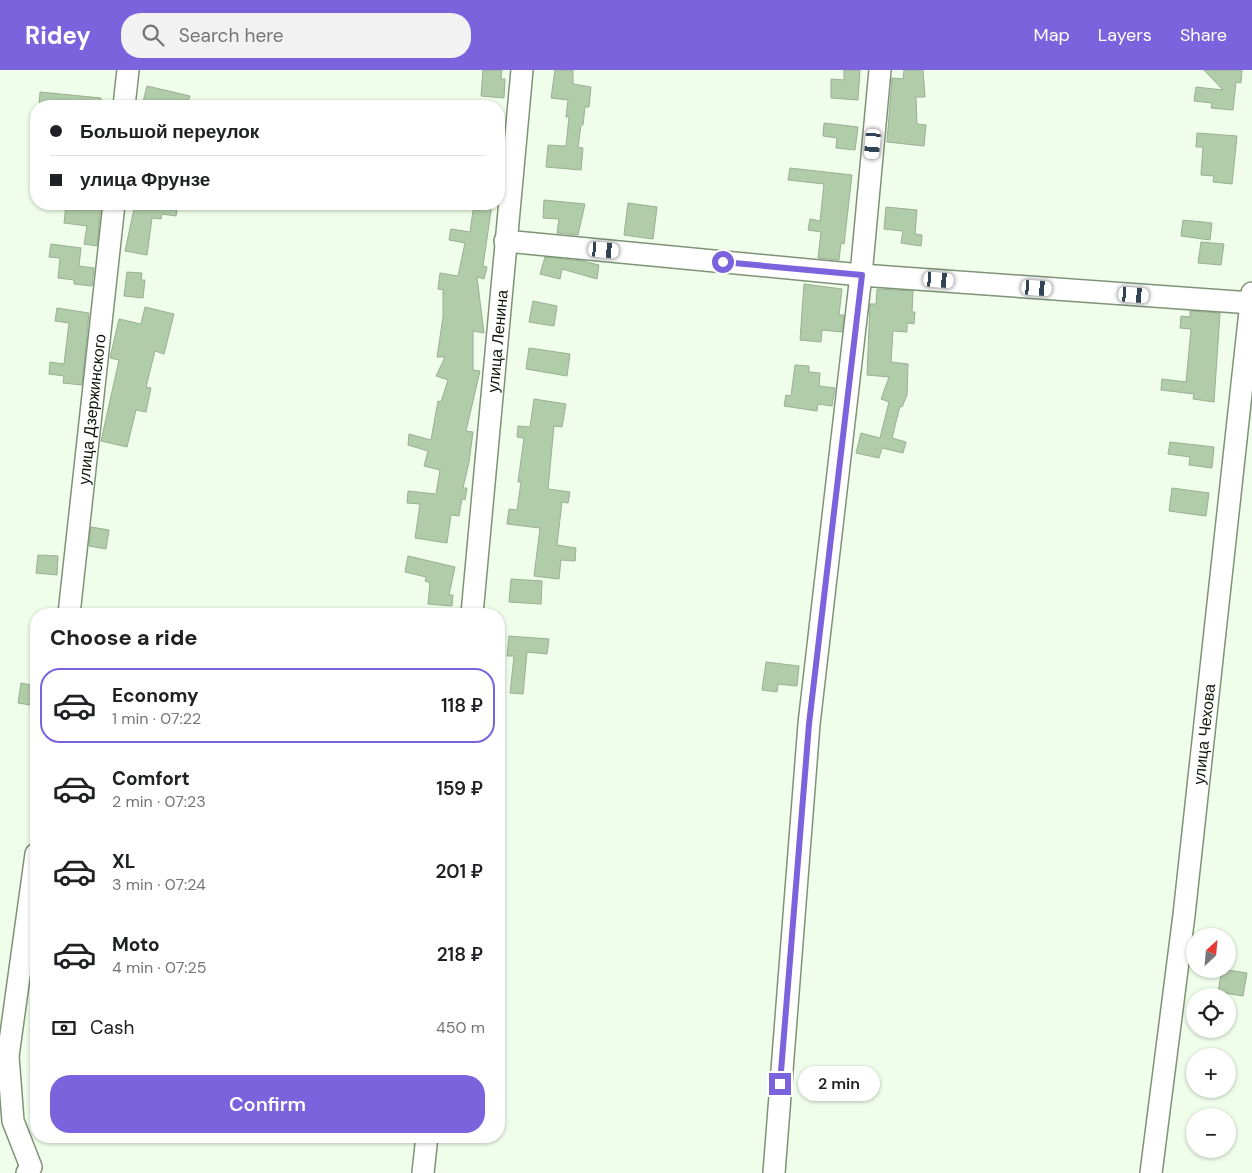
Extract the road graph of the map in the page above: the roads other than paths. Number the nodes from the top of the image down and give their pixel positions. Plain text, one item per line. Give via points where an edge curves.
1 (128, 70) edge
2 (522, 70) edge
3 (880, 70) edge
4 (125, 100) edge
5 (113, 210) edge
6 (505, 241) junction
7 (862, 275) junction
8 (1252, 300) edge
9 (70, 608) edge
10 (473, 608) edge
11 (30, 897) edge
12 (426, 1143) edge
13 (26, 1173) edge
14 (423, 1173) edge
15 (774, 1173) edge
16 (1151, 1173) edge

1 - 4 street
2 - 6 street, улица Ленина
3 - 7 street
5 - 9 street, улица Дзержинского
6 - 7 street
6 - 10 street, улица Ленина
7 - 8 street
7 - 15 street via 809,724
8 - 16 street, улица Чехова via 1184,915
11 - 13 street via 8,1056 13,1121 31,1167
12 - 14 street

